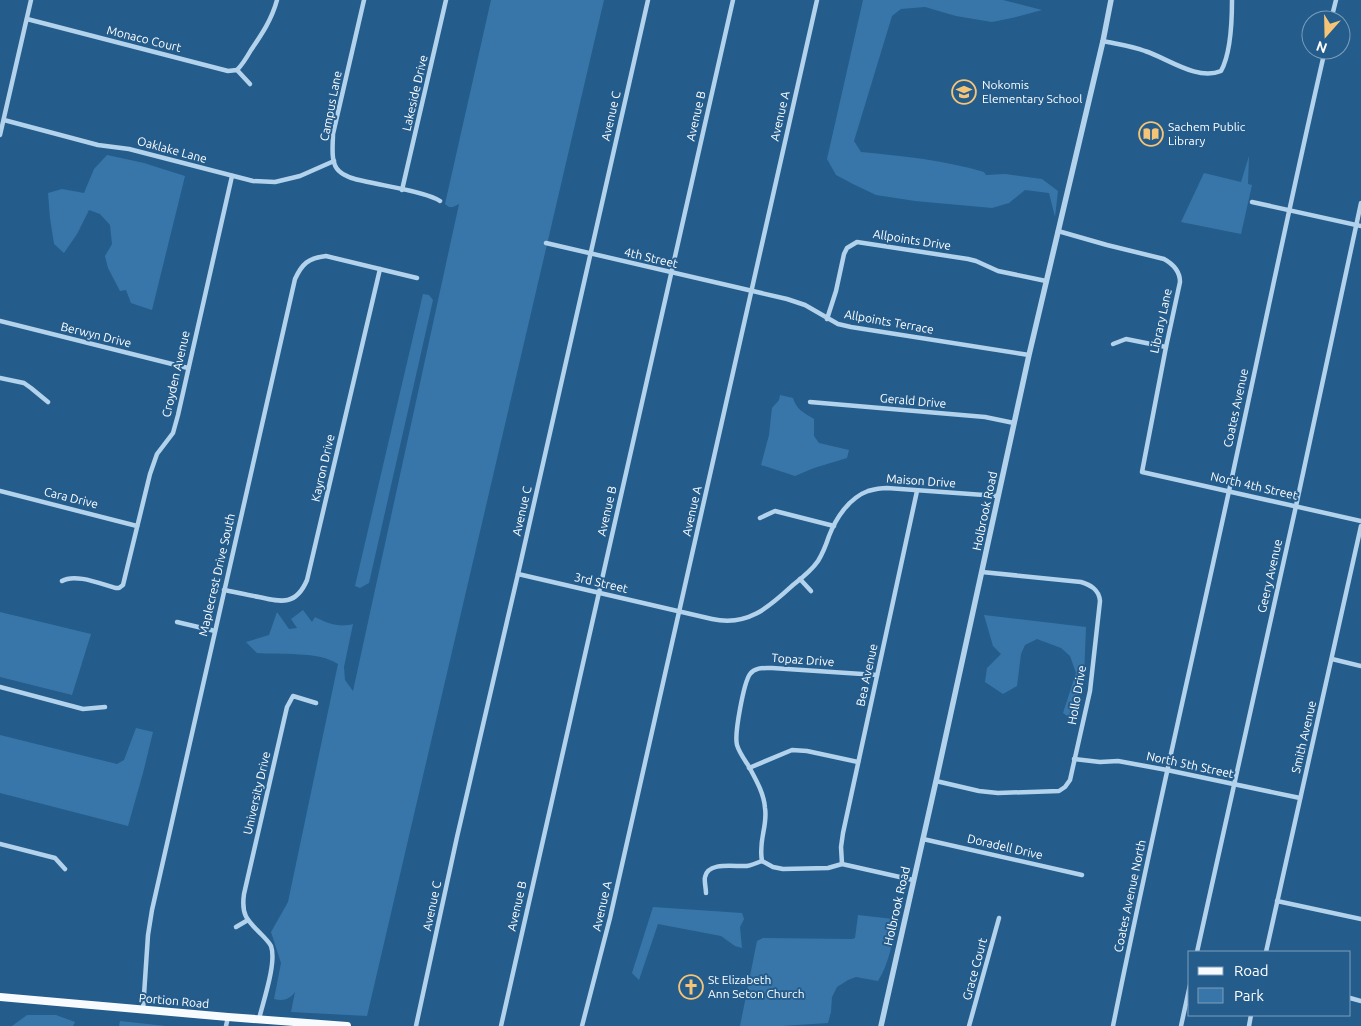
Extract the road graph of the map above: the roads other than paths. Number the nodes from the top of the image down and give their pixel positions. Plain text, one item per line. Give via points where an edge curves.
1 (31, 0) edge
2 (276, 0) edge
3 (364, 0) edge
4 (446, 0) edge
5 (648, 0) edge
6 (732, 0) edge
7 (817, 0) edge
8 (1111, 0) edge
9 (1232, 0) edge
10 (27, 19) junction
11 (1103, 42) junction
12 (1323, 60) edge
13 (237, 70) junction
14 (250, 84) dead end
15 (4, 120) junction
16 (0, 135) edge
17 (334, 161) junction
18 (232, 176) junction
19 (402, 190) junction
20 (440, 201) dead end
21 (1252, 202) dead end
22 (1361, 203) edge
23 (1288, 210) junction
24 (1359, 226) edge
25 (1058, 231) junction
26 (546, 243) dead end
27 (591, 254) junction
28 (380, 269) junction
29 (671, 272) junction
30 (417, 278) dead end
31 (1046, 281) junction
32 (751, 290) junction
33 (827, 319) junction
34 (0, 321) edge
35 (1113, 344) dead end
36 (1166, 346) junction
37 (1029, 355) junction
38 (188, 368) junction
39 (0, 378) edge
40 (48, 402) dead end
41 (810, 402) dead end
42 (1014, 423) junction
43 (1142, 472) joint
44 (0, 490) edge
45 (917, 490) junction
46 (1229, 491) junction
47 (998, 496) junction
48 (1296, 506) junction
49 (760, 518) dead end
50 (1361, 521) edge
51 (137, 526) junction
52 (834, 526) junction
53 (1361, 528) edge
54 (982, 572) junction
55 (518, 574) junction
56 (800, 579) junction
57 (62, 582) dead end
58 (224, 590) junction
59 (811, 591) dead end
60 (598, 593) junction
61 (680, 611) junction
62 (177, 622) dead end
63 (214, 631) junction
64 (1332, 659) junction
65 (1361, 666) edge
66 (877, 675) junction
67 (0, 687) edge
68 (316, 703) dead end
69 (104, 707) dead end
70 (1074, 759) junction
71 (858, 762) junction
72 (749, 768) junction
73 (1167, 770) junction
74 (936, 781) junction
75 (1233, 784) junction
76 (1300, 798) junction
77 (923, 839) junction
78 (0, 844) edge
79 (762, 861) junction
80 (842, 864) junction
81 (65, 869) dead end
82 (1082, 875) dead end
83 (913, 880) junction
84 (706, 893) dead end
85 (1277, 901) junction
86 (999, 918) dead end
87 (1361, 919) edge
88 (248, 920) junction
89 (236, 927) dead end
90 (1197, 951) edge
91 (1266, 951) edge
92 (1188, 994) edge
93 (0, 997) edge
94 (143, 1010) junction
95 (228, 1017) junction
96 (259, 1019) junction
97 (226, 1026) edge
98 (347, 1026) edge
99 (416, 1026) edge
100 (501, 1026) edge
101 (582, 1026) edge
102 (880, 1026) edge
103 (969, 1026) edge
104 (1113, 1026) edge
105 (1181, 1026) edge

1 - 10 street
2 - 13 street via 266,28
3 - 17 street, Campus Lane via 333,134
4 - 19 street, Lakeside Drive
5 - 27 street, Avenue C
6 - 29 street, Avenue B
7 - 32 street, Avenue A
8 - 11 street, Holbrook Road
9 - 11 street via 1231,33 1224,64 1221,71 1215,73 1193,71 1146,51
10 - 13 street, Monaco Court via 228,71
10 - 15 street
11 - 25 street, Holbrook Road
12 - 23 street, Coates Avenue
13 - 14 street
15 - 16 street
15 - 18 street, Oaklake Lane
17 - 18 street, Oaklake Lane via 300,176 275,182
17 - 19 street via 338,171 347,176
18 - 38 street, Croyden Avenue
19 - 20 street
21 - 23 street
22 - 24 street, Geery Avenue
23 - 24 street
23 - 46 street, Coates Avenue
24 - 48 street, Geery Avenue
25 - 31 street, Holbrook Road
25 - 36 street, Library Lane via 1158,256 1170,262 1180,276 1180,282
26 - 27 street, 4th Street
27 - 29 street, 4th Street
27 - 55 street, Avenue C
28 - 30 street, Maplecrest Drive South
28 - 58 street, Kayron Drive via 304,589 289,600 279,602
28 - 58 street, Maplecrest Drive South via 326,256 308,261 300,268
29 - 32 street, 4th Street
29 - 60 street, Avenue B
31 - 33 street, Allpoints Drive via 998,271 960,257 857,242 844,254
31 - 37 street, Holbrook Road
32 - 33 street, Allpoints Terrace via 805,305
32 - 61 street, Avenue A
33 - 37 street, Allpoints Terrace via 863,330
34 - 38 street, Berwyn Drive
35 - 36 street via 1126,339
36 - 43 street, Library Lane
37 - 42 street, Holbrook Road
38 - 51 street, Croyden Avenue via 173,432 157,454
39 - 40 street via 24,383
41 - 42 street, Gerald Drive via 985,417
42 - 47 street, Holbrook Road
43 - 46 street, North 4th Street
44 - 51 street, Cara Drive
45 - 47 street, Maison Drive
45 - 52 street, Maison Drive via 888,488 867,491 847,506
45 - 66 street, Bea Avenue
46 - 48 street, North 4th Street
46 - 73 street, Coates Avenue
47 - 54 street, Holbrook Road
48 - 50 street, North 4th Street
48 - 75 street, Geery Avenue
49 - 52 street via 775,511
51 - 57 street, Croyden Avenue via 123,585 119,588 75,578
52 - 56 street, Maison Drive via 817,562
53 - 64 street, Smith Avenue
54 - 70 street, Hollo Drive via 1081,582 1092,586 1098,594 1100,601 1090,691
54 - 74 street, Holbrook Road
55 - 60 street, 3rd Street
55 - 99 street, Avenue C
56 - 59 street
56 - 61 street, Maison Drive via 770,606 749,617 720,621
58 - 63 street, Maplecrest Drive South
60 - 61 street, 3rd Street
60 - 100 street, Avenue B
61 - 101 street, Avenue A
62 - 63 street
63 - 94 street, Maplecrest Drive South via 152,910
64 - 65 street
64 - 76 street, Smith Avenue
66 - 71 street, Bea Avenue
66 - 72 street, Topaz Drive via 772,668 754,670 748,679 736,737 739,751
67 - 69 street via 83,709
68 - 88 street, University Drive via 293,696 287,707 244,894 244,911
70 - 73 street, North 5th Street via 1118,761
70 - 74 street, Hollo Drive via 1068,785 1059,791 989,792
71 - 72 street via 792,750
71 - 80 street, Bea Avenue via 843,833
72 - 79 street, Topaz Drive via 766,809 760,847
73 - 75 street, North 5th Street
73 - 104 street, Coates Avenue North
74 - 77 street, Holbrook Road
75 - 76 street, North 5th Street
75 - 90 street, Geery Avenue
76 - 85 street, Smith Avenue
77 - 82 street, Doradell Drive
77 - 83 street, Holbrook Road
78 - 81 street via 55,858
79 - 80 street via 783,869 828,868
79 - 84 street via 747,866 712,868 705,876
80 - 83 street
83 - 102 street, Holbrook Road
85 - 87 street
85 - 91 street, Smith Avenue
86 - 103 street, Grace Court
88 - 89 street
88 - 96 street via 266,939 272,955
92 - 105 street
93 - 94 main road, Portion Road
94 - 95 main road, Portion Road
95 - 96 main road, Portion Road
95 - 97 street
96 - 98 main road, Portion Road

